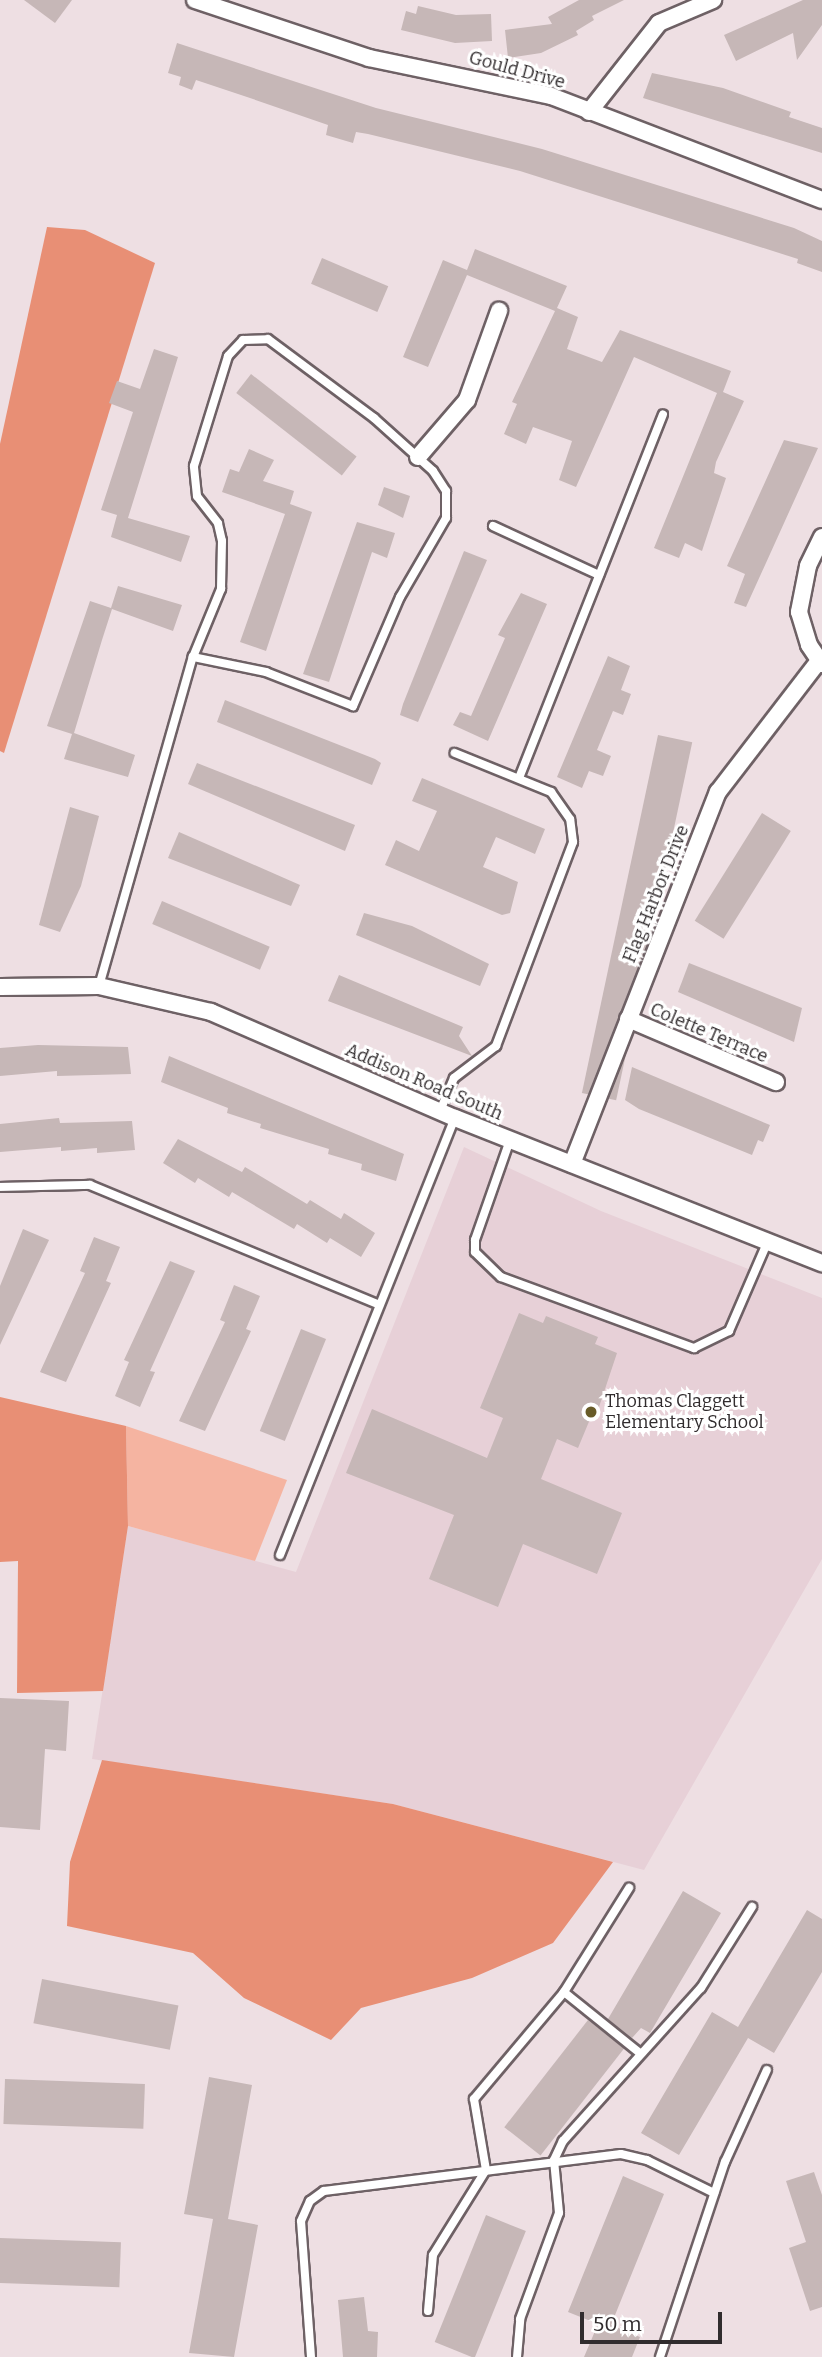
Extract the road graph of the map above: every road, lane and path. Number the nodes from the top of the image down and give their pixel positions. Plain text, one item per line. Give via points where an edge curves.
1 (195, 0) edge
2 (713, 0) edge
3 (589, 111) junction
4 (822, 200) edge
5 (499, 311) dead end
6 (663, 414) dead end
7 (418, 457) junction
8 (493, 526) dead end
9 (822, 537) edge
10 (599, 575) junction
11 (193, 657) junction
12 (820, 663) edge
13 (455, 752) dead end
14 (519, 778) junction
15 (99, 986) junction
16 (0, 987) edge
17 (628, 1019) junction
18 (776, 1082) dead end
19 (440, 1111) junction
20 (455, 1118) junction
21 (510, 1140) junction
22 (572, 1164) junction
23 (0, 1187) edge
24 (767, 1243) junction
25 (822, 1263) edge
26 (378, 1304) junction
27 (280, 1555) dead end
28 (629, 1888) dead end
29 (752, 1907) dead end
30 (564, 1992) junction
31 (640, 2053) junction
32 (767, 2070) dead end
33 (554, 2160) junction
34 (486, 2170) junction
35 (714, 2193) junction
36 (428, 2311) dead end
37 (311, 2357) edge
38 (517, 2357) edge
39 (660, 2357) edge

1 - 3 street, Gould Drive via 369,58 551,96
2 - 3 street via 659,23
3 - 4 street, Gould Drive
5 - 7 street via 467,400
6 - 10 lane
7 - 11 lane via 446,491 446,518 400,597 353,706 266,672
7 - 11 lane via 279,345 255,337 235,346 220,374 194,466 194,488 218,523 224,555 217,602
8 - 10 lane
9 - 12 street, Flag Harbor Drive via 808,566 799,612
10 - 14 lane
11 - 15 lane
12 - 17 street, Flag Harbor Drive via 718,792
13 - 14 lane
14 - 19 lane via 551,792 565,808 573,831 570,861 496,1046 454,1078
15 - 16 street, Addison Road South
15 - 19 street, Addison Road South via 211,1012
17 - 18 street, Colette Terrace
17 - 22 street, Flag Harbor Drive
19 - 20 street, Addison Road South
20 - 21 street, Addison Road South
20 - 26 lane
21 - 22 street, Addison Road South
21 - 24 lane via 475,1240 475,1252 501,1277 694,1348 730,1331
22 - 24 street, Addison Road South
23 - 26 lane via 90,1185
24 - 25 street, Addison Road South
26 - 27 lane
28 - 30 lane
29 - 31 lane via 701,1988
30 - 31 lane
30 - 34 lane via 474,2099
31 - 33 lane via 563,2141
32 - 35 lane
33 - 34 lane
33 - 35 lane via 629,2155
33 - 38 lane via 559,2213 520,2319
34 - 36 lane via 433,2255
34 - 37 lane via 333,2188 310,2201 301,2221
35 - 39 lane

